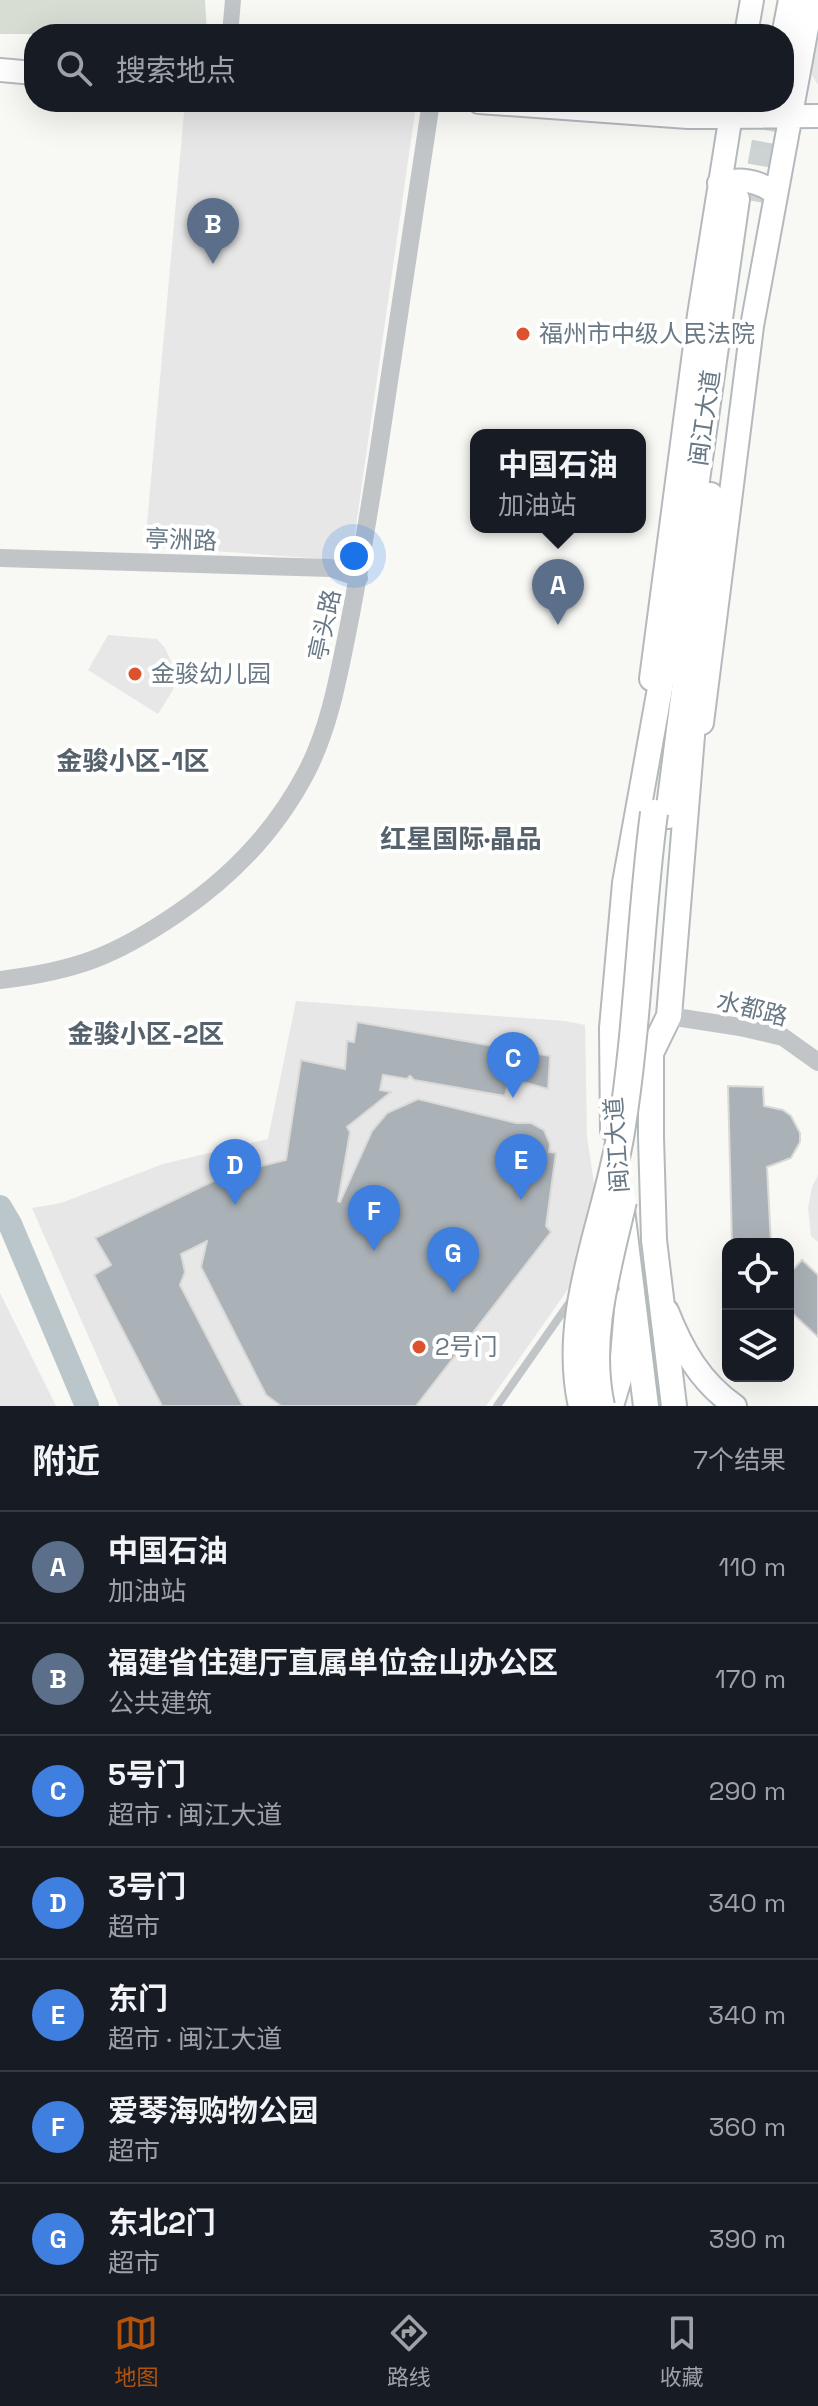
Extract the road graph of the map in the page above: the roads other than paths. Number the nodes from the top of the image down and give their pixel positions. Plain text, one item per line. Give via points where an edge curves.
1 (233, 0) edge
2 (752, 0) edge
3 (774, 0) edge
4 (791, 0) edge
5 (812, 0) edge
6 (231, 24) edge
7 (748, 24) edge
8 (770, 24) edge
9 (786, 24) edge
10 (794, 52) edge
11 (0, 70) edge
12 (24, 72) edge
13 (429, 112) edge
14 (618, 112) edge
15 (716, 112) edge
16 (732, 112) edge
17 (756, 112) edge
18 (789, 112) edge
19 (789, 116) junction
20 (818, 116) edge
21 (746, 194) junction
22 (702, 495) junction
23 (0, 558) edge
24 (359, 578) junction
25 (662, 814) junction
26 (625, 883) junction
27 (681, 895) junction
28 (0, 980) edge
29 (669, 1016) junction
30 (818, 1062) edge
31 (623, 1217) junction
32 (630, 1265) junction
33 (660, 1295) junction
34 (497, 1406) edge
35 (582, 1406) edge
36 (601, 1406) edge
37 (612, 1406) edge
38 (646, 1406) edge
39 (674, 1406) edge
40 (735, 1406) edge

1 - 6 street
2 - 7 main road
3 - 8 main road
4 - 9 main road
5 - 10 main road
11 - 12 main road
13 - 24 street, 亭头路
14 - 15 main road via 688,117
16 - 21 main road
17 - 19 main road
18 - 19 main road
19 - 20 main road
19 - 21 main road
21 - 22 main road, 闽江大道
21 - 26 main road
21 - 27 main road via 752,326
22 - 25 highway
22 - 26 main road, 闽江大道
22 - 27 main road, 闽江大道
23 - 24 street, 亭洲路 via 331,568
24 - 28 street, 亭头路 via 320,741 293,795 253,850 207,893 120,950 58,971
25 - 35 highway, bridge via 621,1134 577,1335
25 - 36 highway, bridge via 646,1064 596,1339
26 - 31 main road, 闽江大道 via 612,1028 613,1137
27 - 29 main road, 闽江大道
29 - 30 street, 水都路 via 783,1037
29 - 33 main road, 闽江大道 via 651,1053
31 - 32 main road, 闽江大道
31 - 34 lane
32 - 37 main road via 620,1379
32 - 38 main road, 闽江大道
33 - 39 main road, 闽江大道
33 - 40 main road via 684,1352 700,1375

